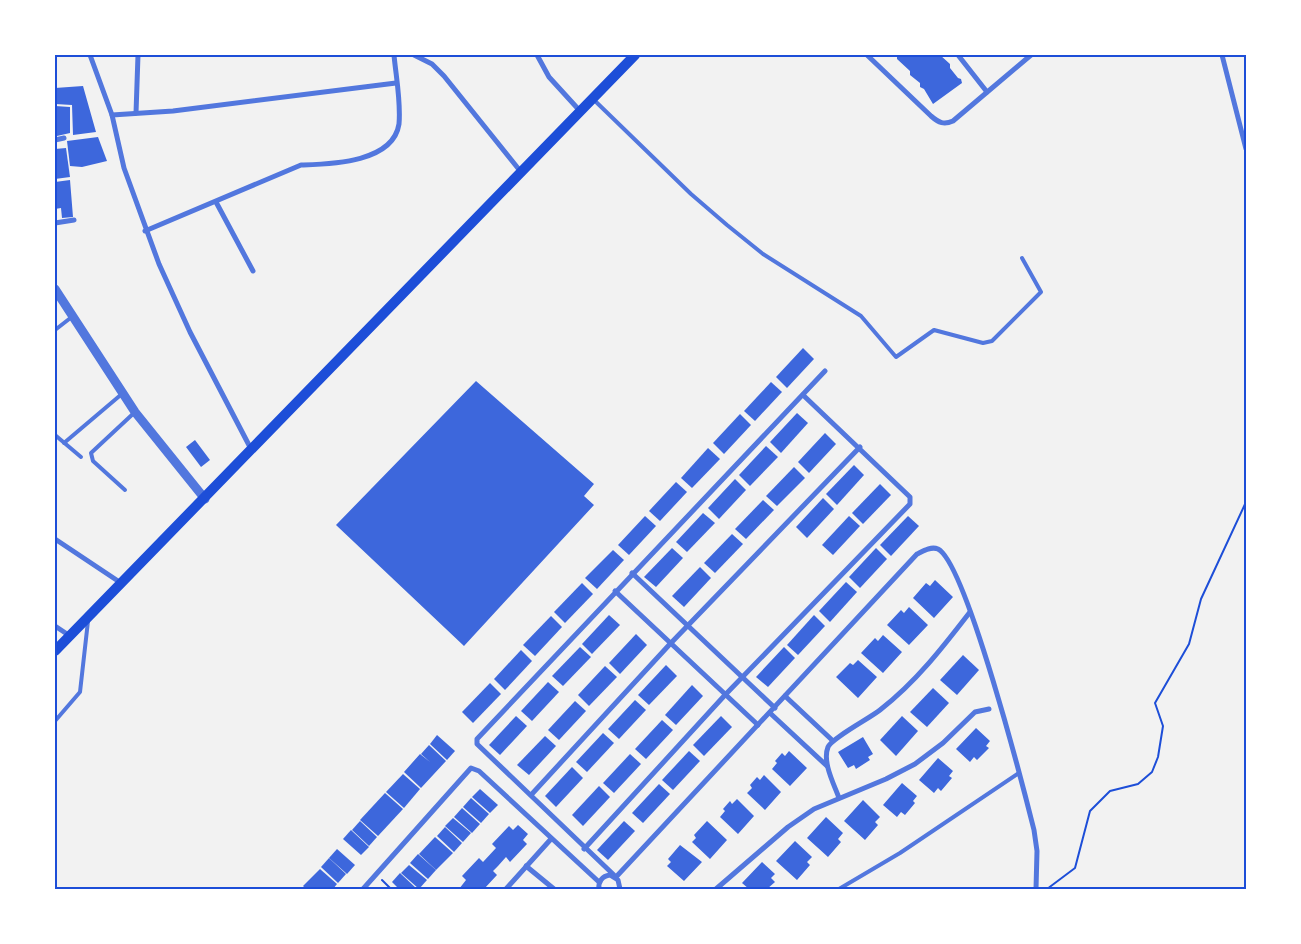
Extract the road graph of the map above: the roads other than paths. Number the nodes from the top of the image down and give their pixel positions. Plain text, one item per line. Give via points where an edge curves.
1 (90, 55) edge
2 (138, 55) edge
3 (394, 55) edge
4 (414, 55) edge
5 (537, 55) edge
6 (635, 55) edge
7 (867, 55) edge
8 (958, 55) edge
9 (1031, 55) edge
10 (1222, 55) edge
11 (1024, 57) edge
12 (396, 83) junction
13 (987, 92) junction
14 (593, 99) junction
15 (580, 111) junction
16 (136, 113) junction
17 (112, 115) junction
18 (64, 138) dead end
19 (55, 140) edge
20 (1244, 140) edge
21 (1246, 149) edge
22 (522, 173) junction
23 (216, 202) junction
24 (74, 220) dead end
25 (55, 223) edge
26 (146, 231) junction
27 (1022, 258) dead end
28 (252, 271) dead end
29 (55, 289) edge
30 (73, 316) junction
31 (55, 330) edge
32 (825, 371) dead end
33 (123, 393) junction
34 (803, 395) junction
35 (135, 412) junction
36 (56, 437) edge
37 (64, 443) junction
38 (860, 447) junction
39 (251, 449) junction
40 (80, 457) dead end
41 (125, 490) dead end
42 (205, 498) junction
43 (55, 539) edge
44 (632, 574) junction
45 (121, 583) junction
46 (615, 591) junction
47 (970, 612) junction
48 (89, 617) junction
49 (55, 626) edge
50 (687, 626) junction
51 (70, 636) junction
52 (670, 644) junction
53 (55, 651) edge
54 (742, 678) junction
55 (725, 695) junction
56 (785, 696) junction
57 (775, 708) junction
58 (989, 709) dead end
59 (770, 713) junction
60 (55, 721) edge
61 (758, 726) junction
62 (832, 740) junction
63 (828, 766) junction
64 (1018, 773) junction
65 (531, 795) junction
66 (839, 798) junction
67 (551, 839) junction
68 (584, 849) junction
69 (526, 866) junction
70 (616, 878) junction
71 (599, 882) junction
72 (363, 889) edge
73 (506, 889) edge
74 (554, 889) edge
75 (599, 889) edge
76 (620, 889) edge
77 (716, 889) edge
78 (839, 889) edge
79 (1036, 889) edge

1 - 17 street
2 - 16 street
3 - 12 street
4 - 22 street via 432,64 444,76
5 - 15 street via 549,77
6 - 14 main road
7 - 13 street via 938,122 953,121
8 - 13 street
9 - 11 street
10 - 20 street
11 - 13 street
12 - 16 street
12 - 23 street via 399,105 397,131 393,139 376,153 327,166 301,165
14 - 15 main road
14 - 27 lane via 727,225 763,254 861,316 896,357 934,330 983,343 992,341 1041,292
15 - 22 main road
16 - 17 street
17 - 26 street via 124,168
18 - 19 street
20 - 21 street
22 - 39 main road
23 - 26 street
23 - 28 street
24 - 25 street
26 - 39 street via 190,332
29 - 30 street
30 - 31 lane
30 - 33 street
32 - 34 street
33 - 35 street
33 - 37 lane
34 - 38 street
34 - 44 street
35 - 41 lane via 91,453 93,461
35 - 42 street
36 - 37 lane
37 - 40 lane
38 - 50 street
38 - 54 street via 910,497 910,504
39 - 42 main road
42 - 45 main road
43 - 45 street
44 - 46 street
44 - 50 street
45 - 48 main road
46 - 52 street
46 - 65 street via 478,739 477,744
47 - 56 street via 945,555 932,548 917,554
47 - 62 street via 934,658 892,701
47 - 64 street via 1000,703
48 - 51 main road
48 - 60 lane via 80,692
49 - 51 street
50 - 52 street
50 - 54 street
51 - 53 main road
52 - 55 street
52 - 65 street
54 - 55 street
54 - 57 street
55 - 61 street
55 - 68 street
56 - 57 street
56 - 62 street
57 - 59 street
58 - 66 street via 974,712 943,743 915,764
59 - 61 street
59 - 63 street
61 - 70 street
62 - 63 street via 827,753
63 - 66 street
64 - 78 lane
64 - 79 street via 1037,851
65 - 68 street
66 - 77 street via 814,809 788,827
67 - 69 street
67 - 71 street
67 - 72 street via 479,771 471,768
68 - 70 street
69 - 73 street
69 - 74 street
70 - 71 street via 607,876
70 - 76 street
71 - 75 street

